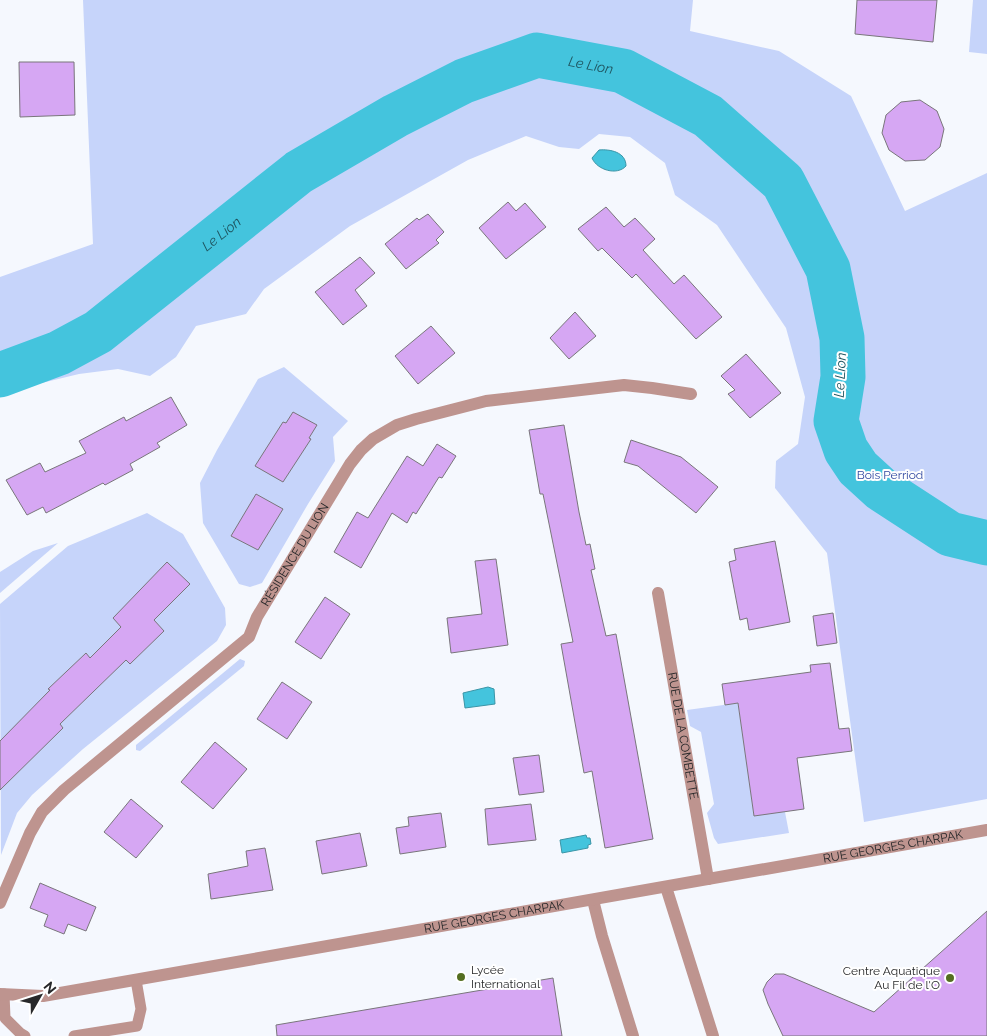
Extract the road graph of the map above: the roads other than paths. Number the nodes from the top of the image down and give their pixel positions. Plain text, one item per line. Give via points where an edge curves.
1 (691, 394) dead end
2 (658, 593) dead end
3 (987, 830) edge
4 (708, 879) junction
5 (666, 887) junction
6 (593, 900) junction
7 (0, 903) edge
8 (136, 980) junction
9 (2, 994) edge
10 (25, 1036) edge
11 (74, 1036) edge
12 (633, 1036) edge
13 (713, 1036) edge

1 - 7 street, RÉSIDENCE DU LION via 624,385 486,401 397,425 373,439 350,464 257,618 249,637 64,790 42,812
2 - 4 street, RUE DE LA COMBETTE
3 - 4 street, RUE GEORGES CHARPAK
4 - 5 street, RUE GEORGES CHARPAK
5 - 6 street, RUE GEORGES CHARPAK
5 - 13 street
6 - 8 street, RUE GEORGES CHARPAK
6 - 12 street
8 - 9 street, RUE GEORGES CHARPAK via 43,996
8 - 11 lane via 141,1009 138,1026
9 - 10 lane via 5,1018

